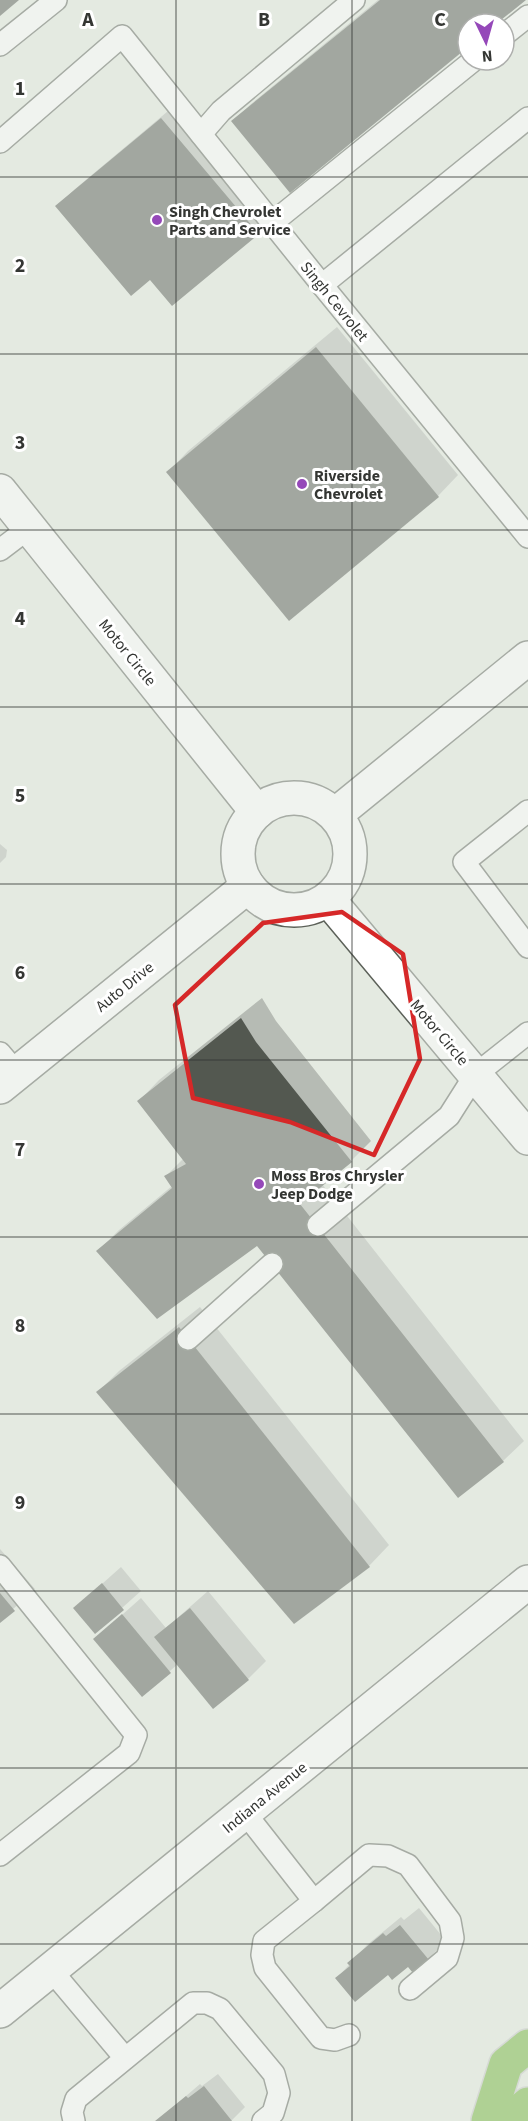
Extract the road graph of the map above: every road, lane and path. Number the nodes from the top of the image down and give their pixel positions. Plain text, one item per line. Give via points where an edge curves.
1 (56, 0) edge
2 (354, 0) edge
3 (528, 16) edge
4 (516, 26) edge
5 (0, 45) edge
6 (459, 72) edge
7 (528, 118) edge
8 (201, 134) junction
9 (0, 142) edge
10 (272, 223) junction
11 (322, 285) junction
12 (0, 491) edge
13 (29, 528) junction
14 (528, 537) edge
15 (0, 550) edge
16 (528, 658) edge
17 (528, 811) edge
18 (257, 812) junction
19 (335, 815) junction
20 (248, 886) junction
21 (328, 899) junction
22 (528, 946) edge
23 (528, 1033) edge
24 (6, 1071) edge
25 (475, 1075) junction
26 (528, 1138) edge
27 (318, 1225) dead end
28 (272, 1264) dead end
29 (189, 1339) dead end
30 (0, 1566) edge
31 (528, 1582) edge
32 (244, 1813) junction
33 (0, 1855) edge
34 (314, 1901) junction
35 (51, 1970) junction
36 (410, 1989) dead end
37 (0, 2011) edge
38 (349, 2035) dead end
39 (528, 2046) edge
40 (125, 2058) junction
41 (528, 2104) edge
42 (74, 2121) edge
43 (263, 2121) edge
44 (488, 2121) edge
45 (508, 2121) edge

1 - 5 lane
2 - 8 lane via 221,111
3 - 4 lane
6 - 10 lane
7 - 11 lane
8 - 9 lane, Singh Cevrolet via 122,36
8 - 10 lane, Singh Cevrolet
10 - 11 lane, Singh Cevrolet
11 - 14 lane, Singh Cevrolet
12 - 13 street, Motor Circle
13 - 15 lane
13 - 18 street, Motor Circle
16 - 19 street
17 - 22 lane via 464,862
18 - 19 street via 272,803 296,798 321,805
18 - 20 street via 246,824 238,848 240,872
19 - 21 street via 346,831 349,868
20 - 21 street via 276,907 294,910
20 - 24 street, Auto Drive
21 - 25 street, Motor Circle
23 - 25 lane
25 - 26 street, Motor Circle
25 - 27 lane via 449,1116
28 - 29 lane
30 - 33 lane via 136,1735 129,1753
31 - 32 street, Indiana Avenue
32 - 34 lane
32 - 35 street, Indiana Avenue
34 - 36 lane via 369,1855 388,1856 408,1865 450,1921 453,1938 447,1958
34 - 38 lane via 264,1941 265,1968 321,2038 335,2040
35 - 37 street, Indiana Avenue
35 - 40 lane
39 - 44 highway via 506,2064
40 - 42 lane via 76,2098
40 - 43 lane via 193,2003 207,2003 220,2009 274,2074 279,2093 273,2113
41 - 45 highway

